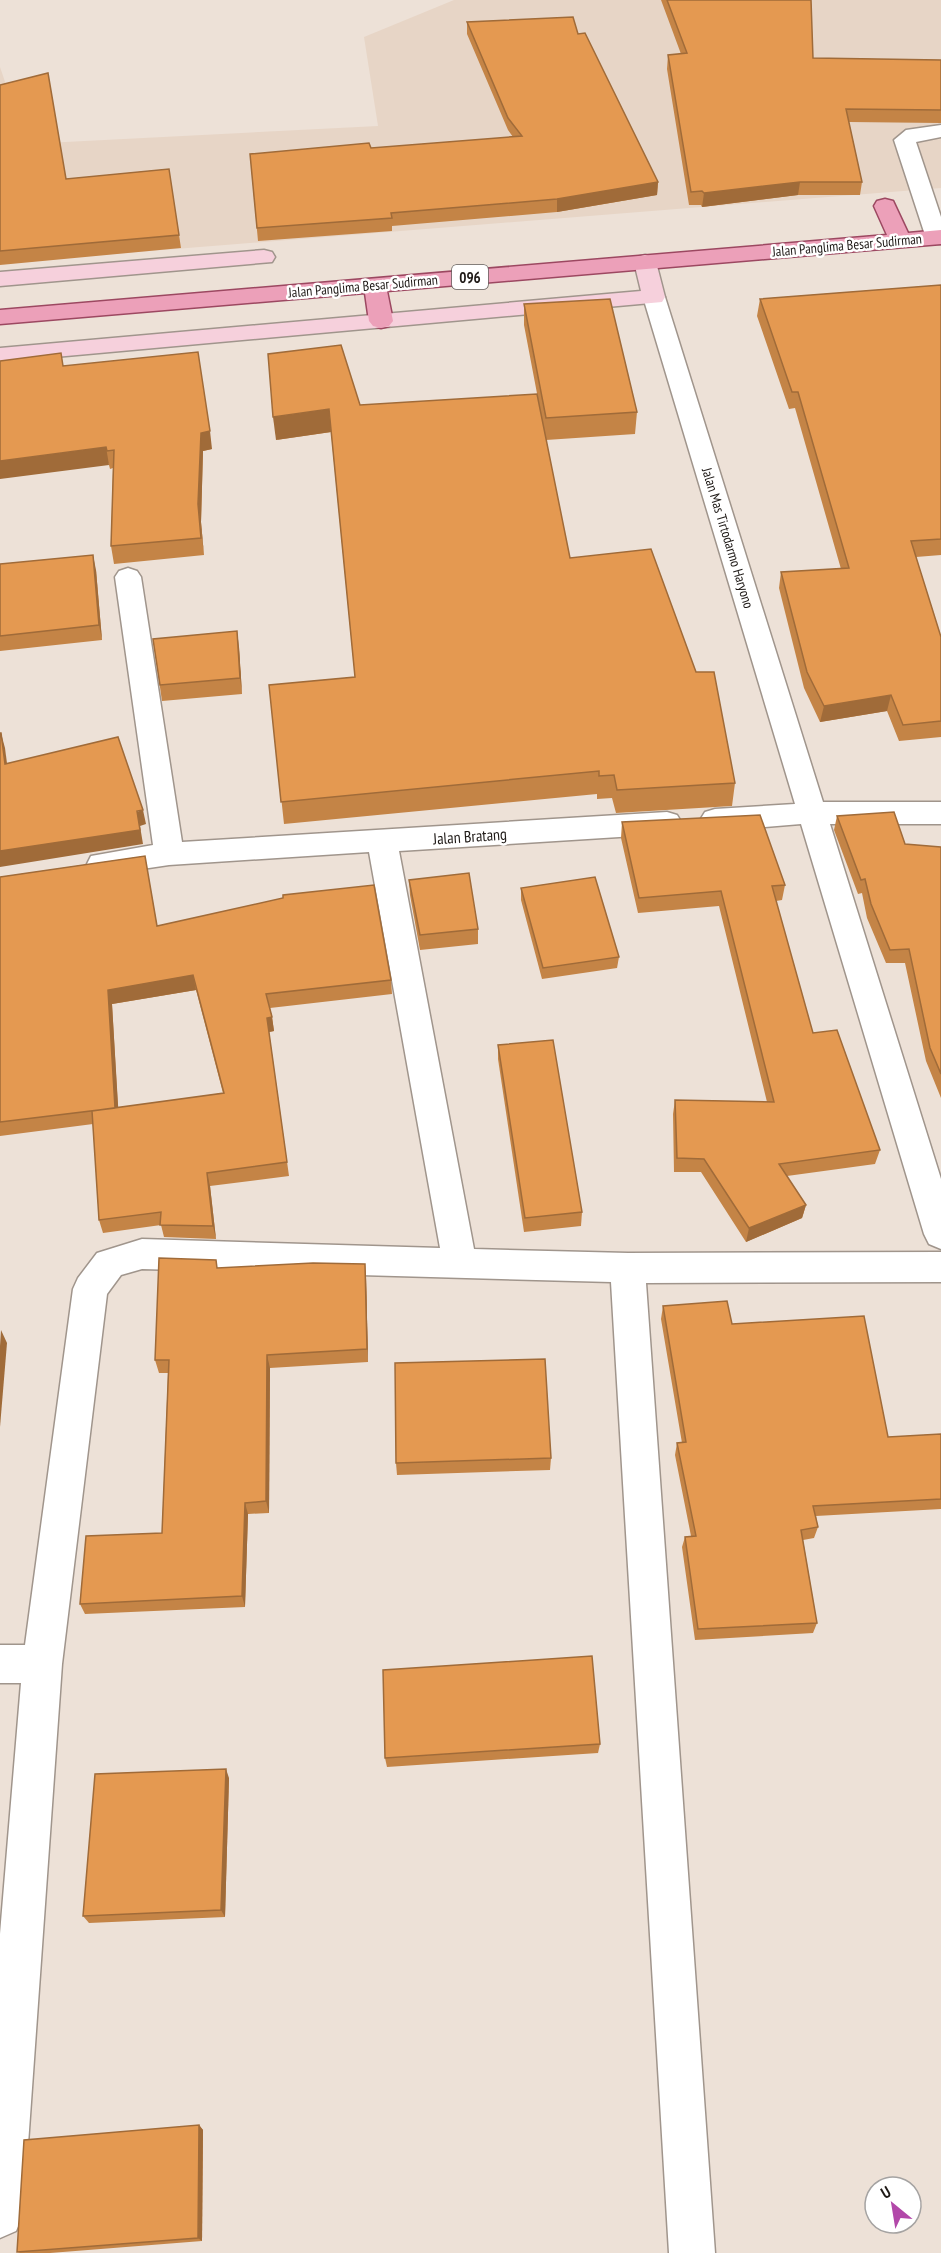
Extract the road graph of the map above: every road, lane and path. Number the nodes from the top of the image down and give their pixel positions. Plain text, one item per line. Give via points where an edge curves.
1 (941, 131) edge
2 (885, 206) dead end
3 (939, 237) edge
4 (901, 241) junction
5 (264, 257) dead end
6 (645, 262) junction
7 (0, 279) edge
8 (375, 285) junction
9 (654, 297) junction
10 (0, 317) edge
11 (381, 321) junction
12 (0, 355) edge
13 (128, 577) dead end
14 (812, 813) junction
15 (941, 813) edge
16 (382, 841) junction
17 (169, 854) junction
18 (79, 868) edge
19 (941, 1234) edge
20 (460, 1264) junction
21 (941, 1267) edge
22 (627, 1268) junction
23 (0, 1664) edge
24 (42, 1664) junction
25 (0, 2215) edge
26 (692, 2253) edge

1 - 3 street via 913,134 906,140
2 - 4 main road
3 - 4 main road, Jalan Panglima Besar Sudirman / 096
4 - 6 main road, Jalan Panglima Besar Sudirman / 096
5 - 7 street
6 - 8 main road, Jalan Panglima Besar Sudirman / 096
6 - 9 street, Jalan Mas Tirtodarmo Haryono
8 - 10 main road, Jalan Panglima Besar Sudirman / 096
8 - 11 main road
9 - 11 street
9 - 14 street, Jalan Mas Tirtodarmo Haryono
11 - 12 street
13 - 17 street
14 - 15 street, Jalan Bratang
14 - 16 street, Jalan Bratang
14 - 19 street, Jalan Mas Tirtodarmo Haryono
16 - 17 street, Jalan Bratang
16 - 20 street
17 - 18 street, Jalan Bratang
20 - 22 street
20 - 24 street via 141,1254 109,1264 90,1289
21 - 22 street
22 - 26 street
23 - 24 street
24 - 25 street

